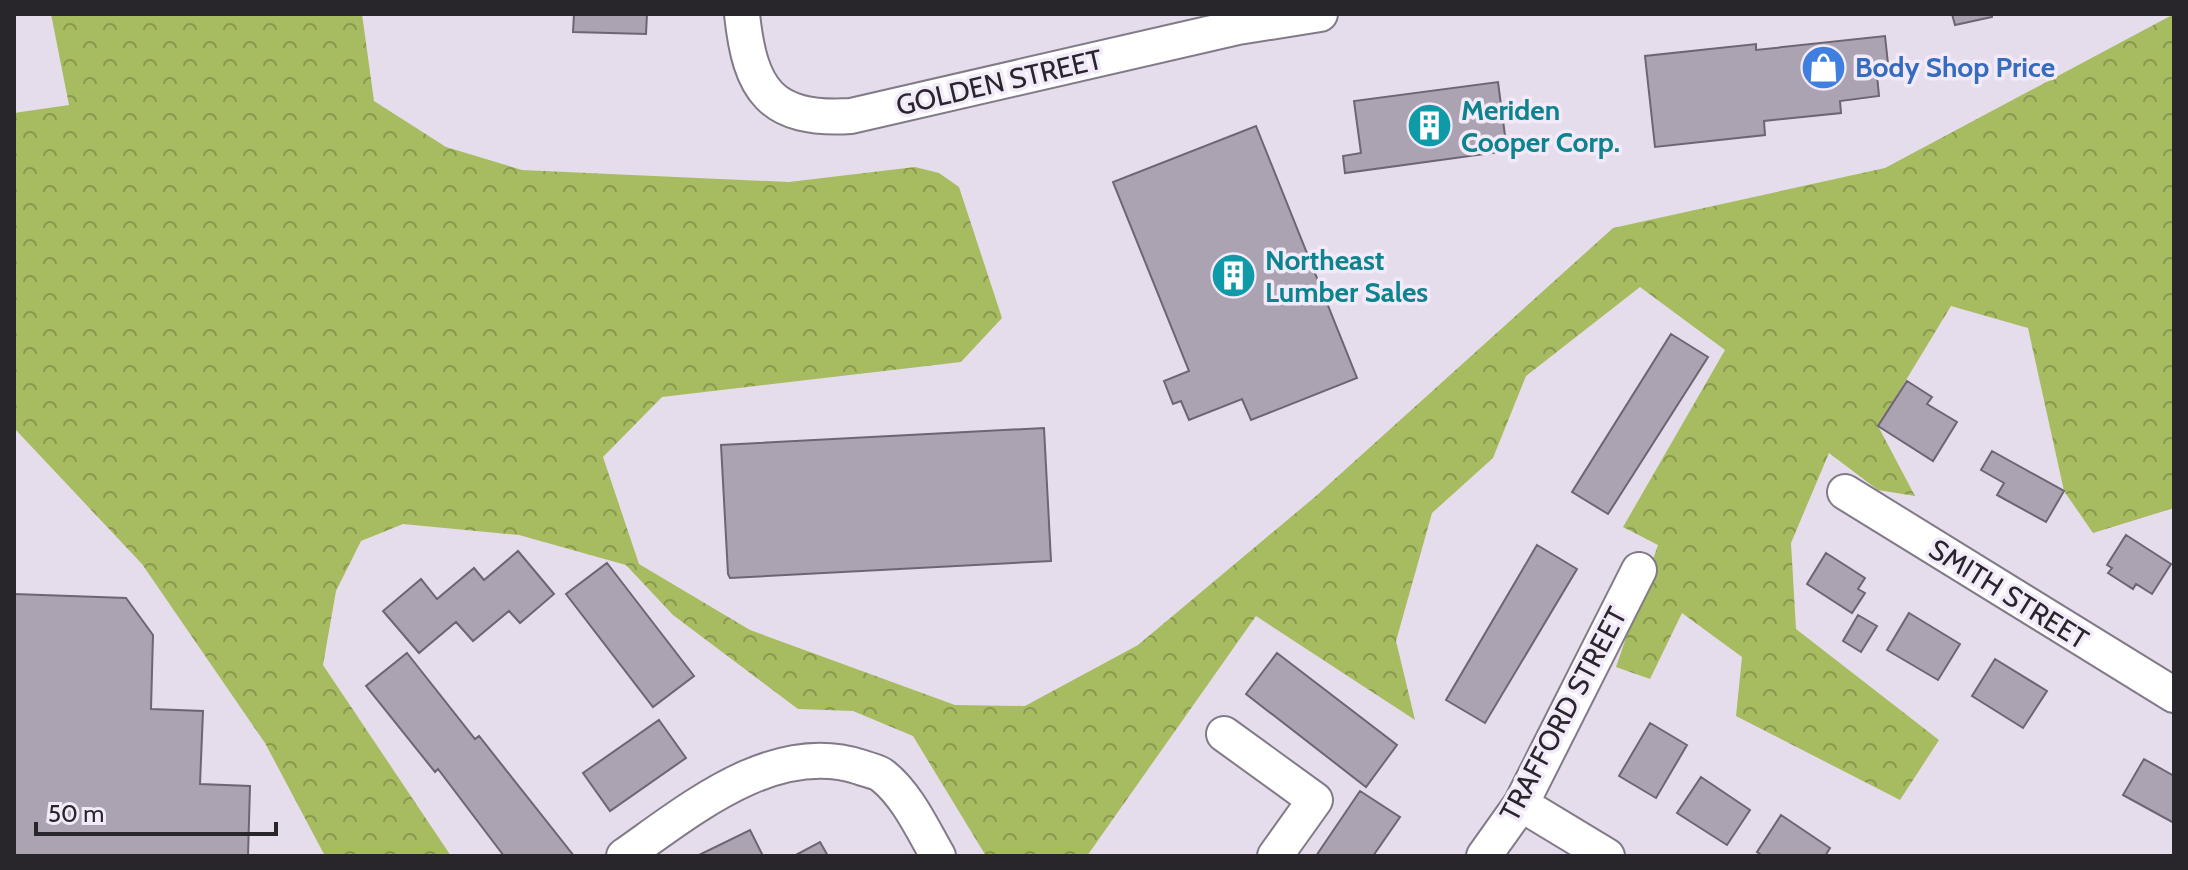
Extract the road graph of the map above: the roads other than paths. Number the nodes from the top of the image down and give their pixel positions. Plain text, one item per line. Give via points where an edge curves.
1 (742, 14) edge
2 (1320, 14) edge
3 (1845, 492) dead end
4 (1639, 570) dead end
5 (2174, 695) edge
6 (1224, 734) dead end
7 (1521, 804) junction
8 (624, 856) edge
9 (938, 856) edge
10 (1275, 856) edge
11 (1484, 856) edge
12 (1607, 856) edge

1 - 2 street, GOLDEN STREET via 746,51 758,83 782,108 816,118 851,116 1238,27
3 - 5 street, SMITH STREET
4 - 7 street, TRAFFORD STREET
6 - 10 street via 1315,800
7 - 11 street, TRAFFORD STREET
7 - 12 street
8 - 9 street via 740,781 800,762 842,761 882,774 911,809

